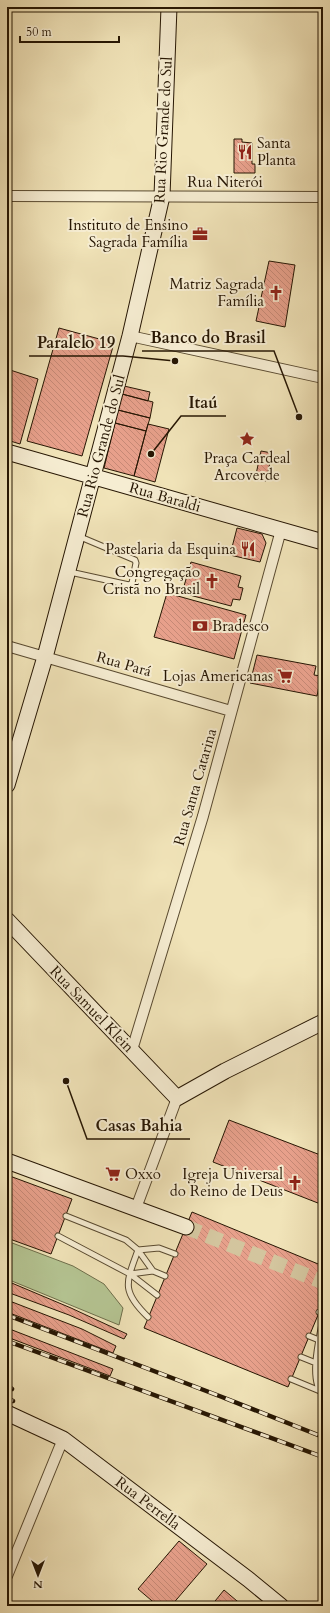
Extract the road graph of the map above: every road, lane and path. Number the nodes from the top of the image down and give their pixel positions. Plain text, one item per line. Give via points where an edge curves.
1 (169, 7) edge
2 (7, 196) edge
3 (162, 196) junction
4 (323, 197) edge
5 (130, 336) junction
6 (323, 378) edge
7 (7, 452) edge
8 (93, 476) junction
9 (281, 530) junction
10 (77, 536) junction
11 (323, 542) edge
12 (68, 571) junction
13 (7, 646) edge
14 (45, 657) junction
15 (231, 711) junction
16 (7, 785) edge
17 (7, 920) edge
18 (323, 1022) edge
19 (132, 1050) junction
20 (177, 1098) junction
21 (7, 1161) edge
22 (136, 1208) junction
23 (66, 1216) dead end
24 (186, 1227) tunnel mouth
25 (58, 1236) dead end
26 (138, 1250) junction
27 (175, 1254) dead end
28 (153, 1271) junction
29 (130, 1274) junction
30 (165, 1276) dead end
31 (157, 1295) dead end
32 (148, 1317) dead end
33 (323, 1318) edge
34 (309, 1336) dead end
35 (319, 1340) junction
36 (301, 1357) dead end
37 (316, 1363) junction
38 (291, 1379) dead end
39 (321, 1392) edge
40 (7, 1413) edge
41 (63, 1439) junction
42 (7, 1576) edge
43 (281, 1606) edge

1 - 3 street, Rua Rio Grande do Sul
2 - 3 street, Rua Niterói
3 - 4 street, Rua Niterói
3 - 5 street, Rua Rio Grande do Sul
5 - 6 street
5 - 8 street, Rua Rio Grande do Sul
7 - 8 street, Rua Baraldi
8 - 9 street, Rua Baraldi
8 - 10 street, Rua Rio Grande do Sul
9 - 11 street, Rua Baraldi
9 - 15 street, Rua Santa Catarina
10 - 12 street, Rua Rio Grande do Sul
10 - 12 lane via 135,560 132,583 129,585
12 - 14 street, Rua Rio Grande do Sul
13 - 14 street, Rua Pará
14 - 15 street, Rua Pará
14 - 16 street, Rua Rio Grande do Sul
15 - 19 street, Rua Santa Catarina via 203,816
17 - 19 street, Rua Samuel Klein
18 - 20 street
19 - 20 street, Rua Samuel Klein
20 - 22 street
21 - 22 street
22 - 24 street
23 - 26 lane via 126,1240
25 - 29 lane
26 - 27 lane via 159,1248
26 - 28 lane
26 - 29 lane
28 - 29 lane
28 - 30 lane
29 - 31 lane
29 - 32 lane via 128,1290 134,1303
33 - 35 lane
34 - 35 lane
35 - 37 lane
36 - 37 lane
37 - 39 lane via 316,1380
38 - 39 lane
40 - 41 street, Rua Perrella
41 - 42 street
41 - 43 street, Rua Perrella

